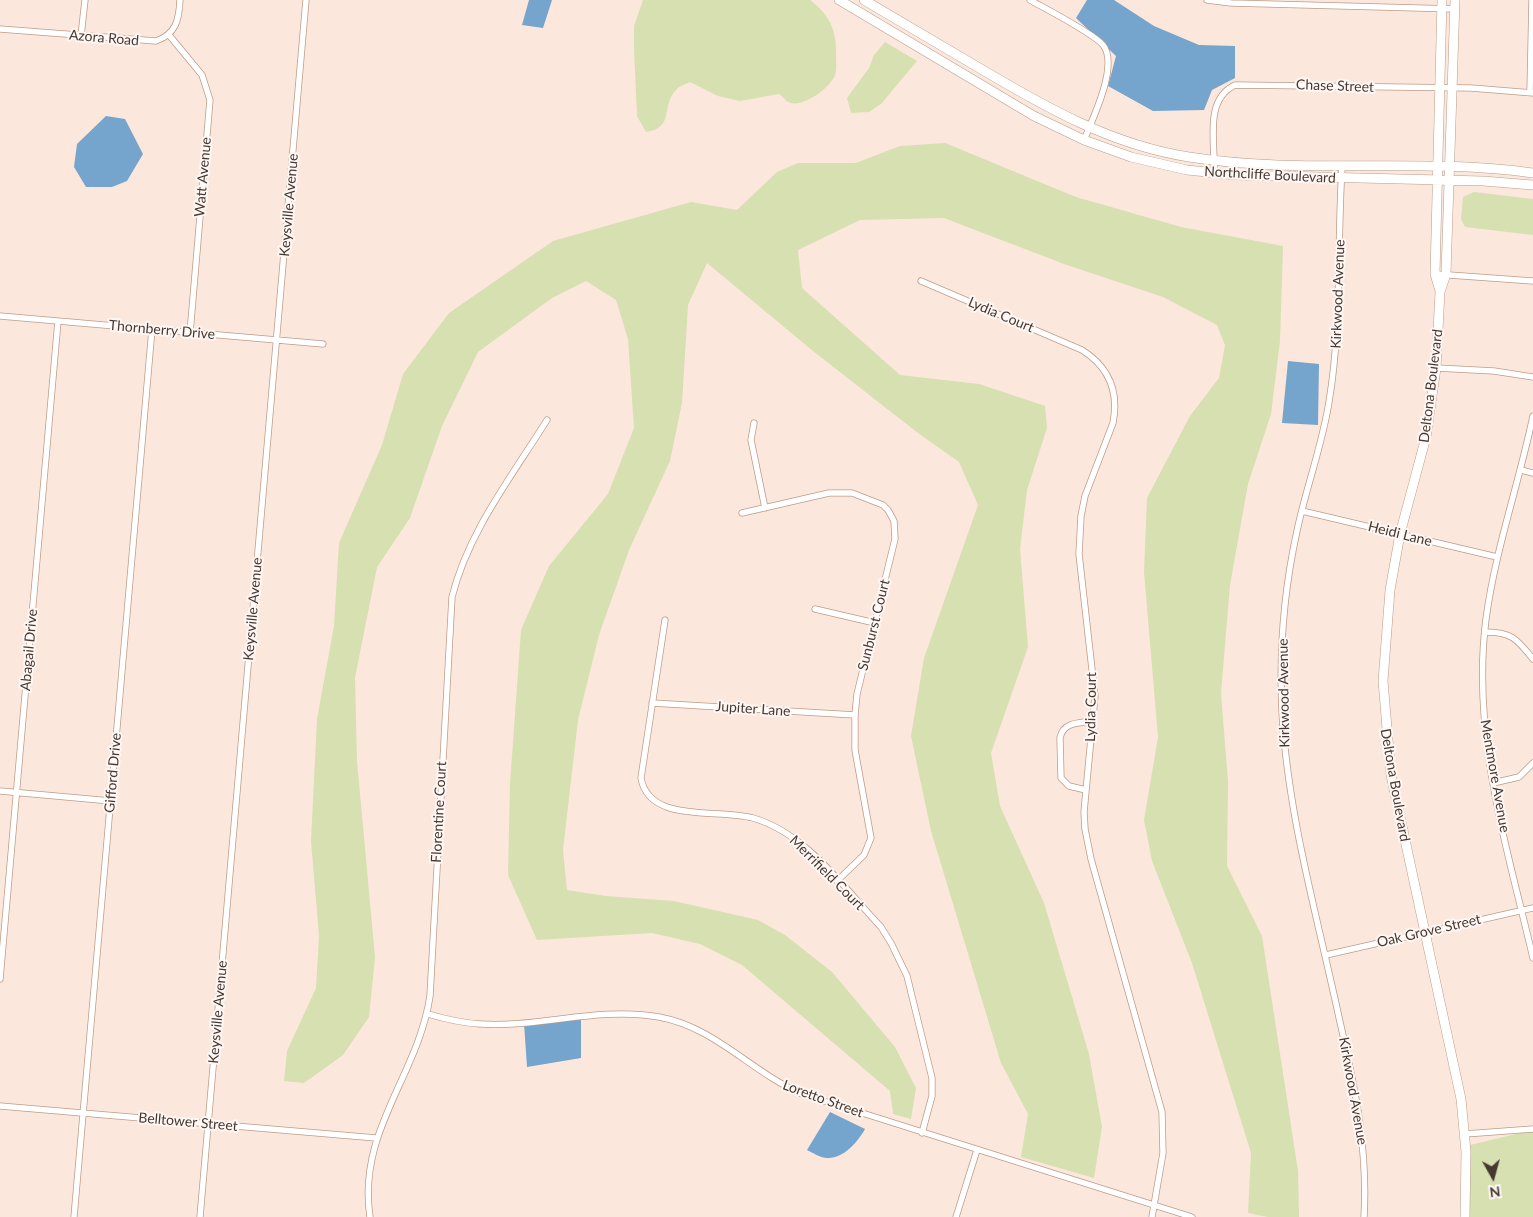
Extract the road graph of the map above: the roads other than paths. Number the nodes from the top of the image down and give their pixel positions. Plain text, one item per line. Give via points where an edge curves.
1 (85, 0) edge
2 (180, 0) edge
3 (306, 0) edge
4 (839, 0) edge
5 (865, 0) edge
6 (1030, 0) edge
7 (1206, 0) edge
8 (1532, 0) edge
9 (1442, 5) edge
10 (1455, 5) edge
11 (859, 12) junction
12 (0, 29) edge
13 (168, 35) junction
14 (82, 36) junction
15 (1440, 88) junction
16 (1452, 89) junction
17 (1531, 92) edge
18 (1089, 128) junction
19 (1084, 140) junction
20 (1215, 160) junction
21 (1342, 167) junction
22 (1436, 168) junction
23 (1450, 168) junction
24 (1533, 172) edge
25 (1214, 174) junction
26 (1341, 178) junction
27 (1436, 181) junction
28 (1449, 181) junction
29 (1533, 186) edge
30 (1435, 274) junction
31 (1446, 274) junction
32 (921, 281) dead end
33 (1533, 281) edge
34 (1440, 292) junction
35 (0, 316) edge
36 (58, 321) junction
37 (152, 329) junction
38 (190, 333) junction
39 (277, 340) junction
40 (323, 344) dead end
41 (1436, 368) junction
42 (1533, 377) edge
43 (1533, 416) edge
44 (547, 420) dead end
45 (754, 423) dead end
46 (1522, 470) junction
47 (1533, 473) edge
48 (765, 508) junction
49 (1302, 511) junction
50 (742, 513) dead end
51 (1400, 534) junction
52 (1497, 558) junction
53 (815, 609) dead end
54 (665, 620) dead end
55 (875, 623) junction
56 (1485, 632) junction
57 (1533, 659) edge
58 (652, 703) junction
59 (854, 715) junction
60 (1093, 721) junction
61 (1533, 763) edge
62 (1493, 783) junction
63 (1086, 790) junction
64 (0, 791) edge
65 (16, 793) junction
66 (111, 801) junction
67 (837, 880) junction
68 (1533, 908) edge
69 (1522, 910) junction
70 (1425, 932) junction
71 (1326, 955) junction
72 (1533, 958) edge
73 (0, 979) edge
74 (428, 1014) junction
75 (0, 1106) edge
76 (83, 1113) junction
77 (208, 1123) junction
78 (1533, 1130) edge
79 (922, 1132) junction
80 (1465, 1134) junction
81 (376, 1138) junction
82 (977, 1150) junction
83 (1154, 1206) junction
84 (74, 1217) edge
85 (200, 1217) edge
86 (370, 1217) edge
87 (956, 1217) edge
88 (1152, 1217) edge
89 (1192, 1217) edge
90 (1364, 1217) edge
91 (1465, 1217) edge

1 - 14 street
2 - 13 street via 179,18
3 - 39 street, Keysville Avenue
4 - 11 main road, Northcliffe Boulevard
5 - 11 street
5 - 18 main road, Northcliffe Boulevard via 1041,104
6 - 18 street via 1099,41 1107,52 1108,73
7 - 9 street
8 - 17 street
9 - 10 street
9 - 15 main road, Deltona Boulevard
10 - 16 main road, Deltona Boulevard
11 - 19 main road, Northcliffe Boulevard via 1034,116
12 - 14 street, Azora Road
13 - 14 street, Azora Road via 149,42
13 - 38 street, Watt Avenue via 202,76 210,100
15 - 16 street, Chase Street
15 - 20 street, Chase Street via 1235,85 1222,94 1215,105
15 - 22 main road, Deltona Boulevard
16 - 17 street, Chase Street
16 - 23 main road, Deltona Boulevard
18 - 19 street
18 - 20 main road, Northcliffe Boulevard via 1161,152
19 - 25 main road, Northcliffe Boulevard via 1158,164
20 - 21 main road, Northcliffe Boulevard
20 - 25 street, Chase Street
21 - 22 main road, Northcliffe Boulevard
21 - 26 street, Kirkwood Avenue
22 - 23 main road, Northcliffe Boulevard
22 - 27 main road, Deltona Boulevard
23 - 24 main road, Northcliffe Boulevard
23 - 28 main road, Deltona Boulevard
25 - 26 main road, Northcliffe Boulevard
26 - 27 main road, Northcliffe Boulevard
26 - 49 street, Kirkwood Avenue via 1340,298 1334,371 1321,443
27 - 28 main road, Northcliffe Boulevard
27 - 30 main road, Deltona Boulevard
28 - 29 main road, Northcliffe Boulevard
28 - 31 main road, Deltona Boulevard
30 - 31 street
30 - 34 main road, Deltona Boulevard
31 - 33 street
31 - 34 main road, Deltona Boulevard
32 - 60 street, Lydia Court via 1082,350 1100,364 1111,381 1116,401 1113,423 1085,496 1079,535 1080,572 1094,678
34 - 41 main road, Deltona Boulevard
35 - 36 street, Thornberry Drive
36 - 37 street, Thornberry Drive
36 - 65 street, Abagail Drive
37 - 38 street, Thornberry Drive
37 - 66 street, Gifford Drive
38 - 39 street, Thornberry Drive
39 - 40 street, Thornberry Drive
39 - 77 street, Keysville Avenue
41 - 42 street
41 - 51 main road, Deltona Boulevard via 1426,436
43 - 46 street, Mentmore Avenue
44 - 74 street, Florentine Court via 470,544 452,597
45 - 48 street via 751,440
46 - 47 street
46 - 52 street, Mentmore Avenue
48 - 50 street, Sunburst Court
48 - 55 street, Sunburst Court via 840,492 862,496 888,510 896,534
49 - 51 street, Heidi Lane
49 - 71 street, Kirkwood Avenue via 1285,601 1282,708 1293,810
51 - 52 street, Heidi Lane
51 - 70 main road, Deltona Boulevard via 1386,617 1384,716 1391,776
52 - 56 street, Mentmore Avenue
53 - 55 street
54 - 58 street, Merrifield Court
55 - 59 street, Sunburst Court
56 - 57 street via 1514,637
56 - 62 street, Mentmore Avenue via 1483,692
58 - 59 street, Jupiter Lane
58 - 67 street, Merrifield Court via 641,778 649,798 668,808 739,814 767,823 801,842
59 - 67 street, Sunburst Court via 855,750 871,838 864,855
60 - 63 street, Lydia Court
60 - 63 street via 1068,725 1060,738 1061,778 1069,786
61 - 62 street via 1519,777
62 - 69 street, Mentmore Avenue
63 - 83 street, Lydia Court via 1087,845 1163,1118 1163,1153
64 - 65 street
65 - 66 street
65 - 73 street, Abagail Drive
66 - 76 street, Gifford Drive
67 - 79 street, Merrifield Court via 881,927 907,976 932,1078 932,1096
68 - 69 street, Oak Grove Street
69 - 70 street, Oak Grove Street
69 - 72 street, Mentmore Avenue
70 - 71 street, Oak Grove Street
70 - 80 main road, Deltona Boulevard via 1457,1075
71 - 90 street, Kirkwood Avenue via 1358,1101 1364,1156
74 - 79 street, Loretto Street via 460,1022 497,1024 625,1014 660,1017 707,1034 771,1079 802,1094
74 - 81 street, Florentine Court via 417,1048
75 - 76 street, Belltower Street
76 - 77 street, Belltower Street
76 - 84 street, Gifford Drive
77 - 81 street, Belltower Street
77 - 85 street, Keysville Avenue
78 - 80 street
79 - 82 street, Loretto Street
80 - 91 main road, Deltona Boulevard
81 - 86 street, Florentine Court via 369,1174
82 - 83 street, Loretto Street
82 - 87 street
83 - 88 street, Lydia Court
83 - 89 street, Loretto Street

